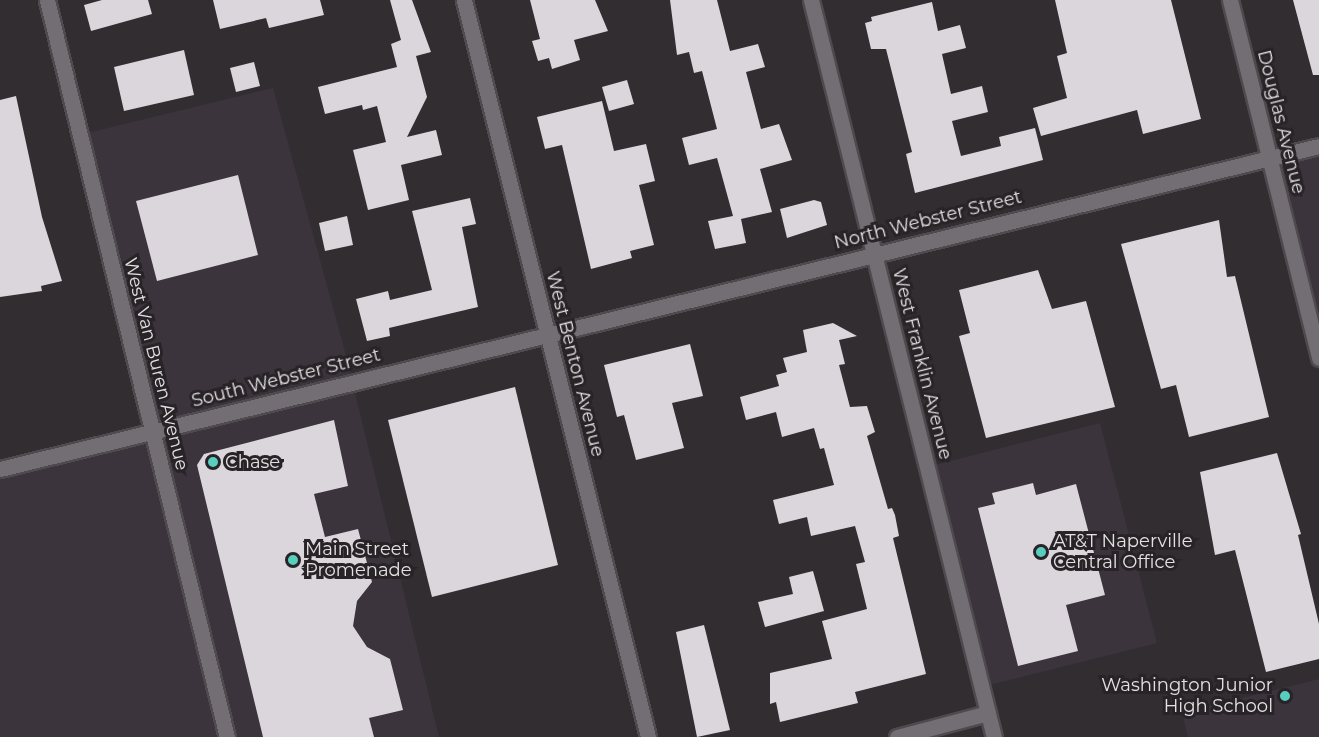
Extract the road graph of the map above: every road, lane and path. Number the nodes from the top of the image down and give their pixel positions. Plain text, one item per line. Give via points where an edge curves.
1 (47, 0) edge
2 (464, 0) edge
3 (811, 0) edge
4 (1230, 0) edge
5 (1319, 146) edge
6 (1270, 158) junction
7 (874, 253) junction
8 (547, 335) junction
9 (1319, 358) edge
10 (152, 431) junction
11 (0, 469) edge
12 (988, 713) junction
13 (227, 737) edge
14 (648, 737) edge
15 (897, 737) edge
16 (994, 737) edge

1 - 10 street, West Van Buren Avenue
2 - 8 street, West Benton Avenue
3 - 7 street, West Franklin Avenue
4 - 6 street, Douglas Avenue
5 - 6 street, North Webster Street
6 - 7 street, North Webster Street
6 - 9 street, Douglas Avenue
7 - 8 street, North Webster Street
7 - 12 street, West Franklin Avenue
8 - 10 street, South Webster Street
8 - 14 street, West Benton Avenue
10 - 11 street, South Webster Street
10 - 13 street, West Van Buren Avenue
12 - 15 street
12 - 16 street, West Franklin Avenue

